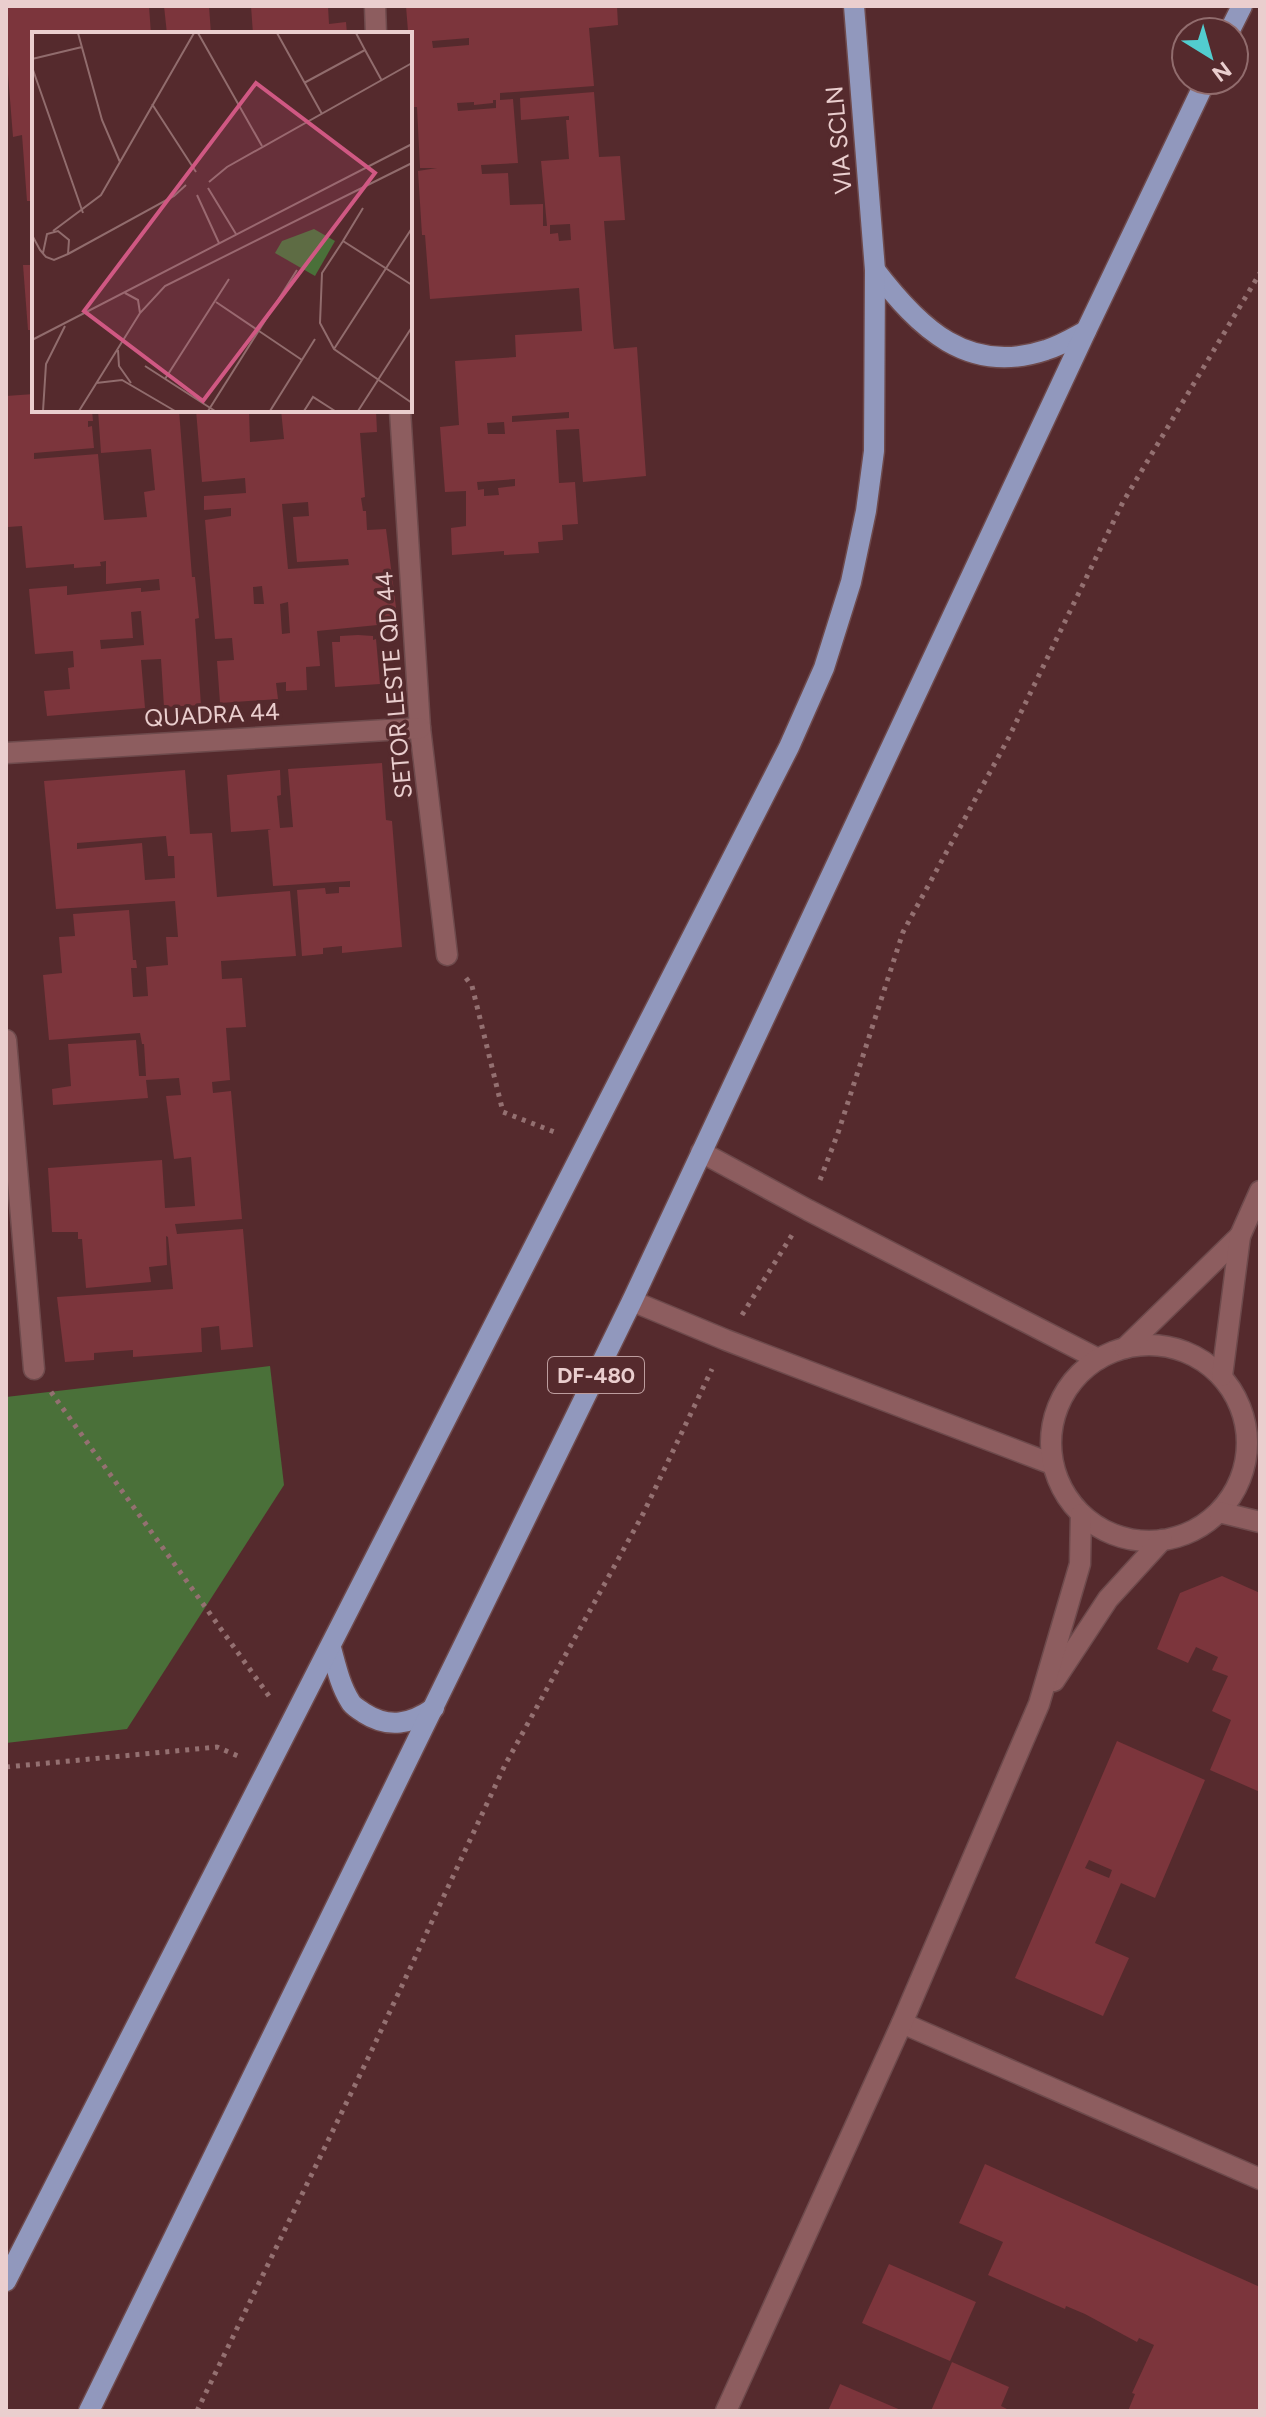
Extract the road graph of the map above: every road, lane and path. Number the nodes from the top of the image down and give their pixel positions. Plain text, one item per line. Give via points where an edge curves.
1 (375, 6) edge
2 (854, 6) edge
3 (376, 32) edge
4 (1198, 96) edge
5 (875, 270) junction
6 (1086, 331) junction
7 (400, 412) edge
8 (420, 728) junction
9 (6, 753) edge
10 (447, 955) joint
11 (6, 1040) edge
12 (587, 1145) junction
13 (701, 1152) junction
14 (1260, 1191) edge
15 (1240, 1236) junction
16 (632, 1301) junction
17 (1125, 1348) junction
18 (1098, 1359) junction
19 (34, 1369) joint
20 (1222, 1376) junction
21 (1253, 1435) edge
22 (1052, 1464) junction
23 (1219, 1512) junction
24 (1081, 1514) junction
25 (1260, 1522) edge
26 (1162, 1540) junction
27 (331, 1648) junction
28 (1039, 1704) junction
29 (435, 1706) junction
30 (290, 1725) junction
31 (6, 1767) edge
32 (269, 1769) junction
33 (902, 2023) junction
34 (1260, 2179) edge
35 (6, 2281) edge
36 (89, 2411) edge
37 (726, 2411) edge

1 - 3 street
2 - 5 main road, VIA SCLN
4 - 6 main road
5 - 6 main road via 929,331 960,349 997,358 1046,351
5 - 12 main road, VIA SCLN via 874,451 851,582 824,668
6 - 13 main road, DF-480
7 - 8 street, SETOR LESTE QD 44
8 - 9 street, QUADRA 44
8 - 10 street, SETOR LESTE QD 44
10 - 12 path via 472,986 503,1112
11 - 19 street
12 - 27 main road, VIA SCLN
13 - 16 main road, DF-480
13 - 18 street
14 - 15 street
15 - 17 street
15 - 20 street
16 - 22 street
16 - 29 main road, DF-480
17 - 18 street
17 - 20 street via 1178,1349
18 - 22 street via 1068,1387 1052,1424
19 - 30 path
20 - 21 street
21 - 23 street via 1237,1487
22 - 24 street via 1061,1488
23 - 25 street
23 - 26 street via 1197,1528
24 - 26 street via 1118,1537
24 - 28 street via 1080,1564
26 - 28 street via 1108,1599
27 - 29 main road via 352,1705 371,1717 392,1725 417,1719
27 - 30 main road, VIA SCLN
28 - 33 street
29 - 36 main road, DF-480
30 - 32 main road, VIA SCLN
31 - 32 path via 217,1747
32 - 35 main road, VIA SCLN
33 - 34 street
33 - 37 street

